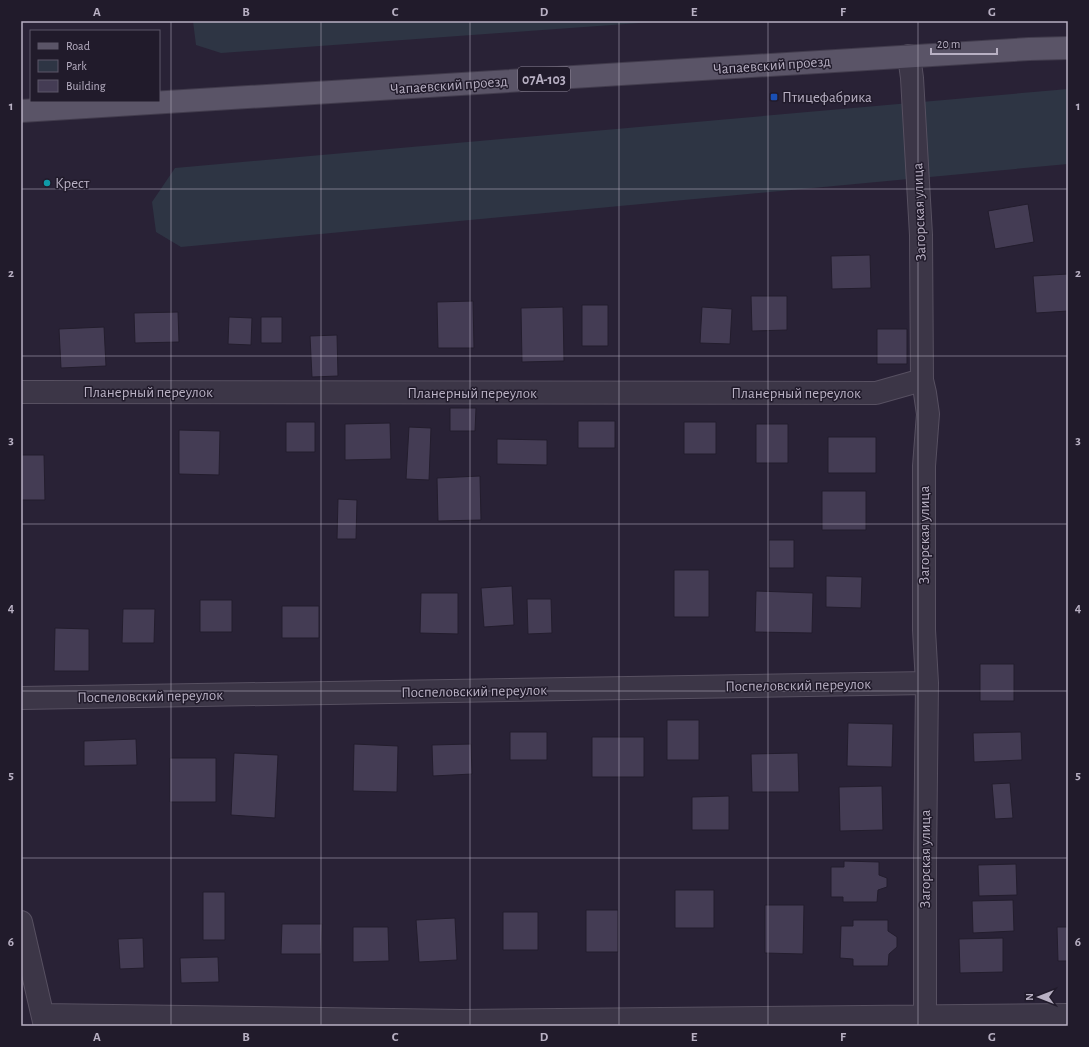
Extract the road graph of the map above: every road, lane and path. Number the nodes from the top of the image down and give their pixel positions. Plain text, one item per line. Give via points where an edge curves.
1 (1068, 48) edge
2 (909, 56) junction
3 (21, 111) edge
4 (922, 380) junction
5 (21, 392) edge
6 (927, 683) junction
7 (21, 698) edge
8 (21, 922) edge
9 (1068, 1014) edge
10 (925, 1015) junction
11 (44, 1021) edge

1 - 2 main road, Чапаевский проезд / 07А-103
2 - 3 main road, Чапаевский проезд / 07А-103
2 - 4 street, Загорская улица via 913,85 921,235
4 - 5 street, Планерный переулок via 876,393
4 - 6 street, Загорская улица via 928,414 924,466 924,630
6 - 7 street, Поспеловский переулок
6 - 10 street, Загорская улица
8 - 11 street
9 - 10 street
10 - 11 street via 461,1021

